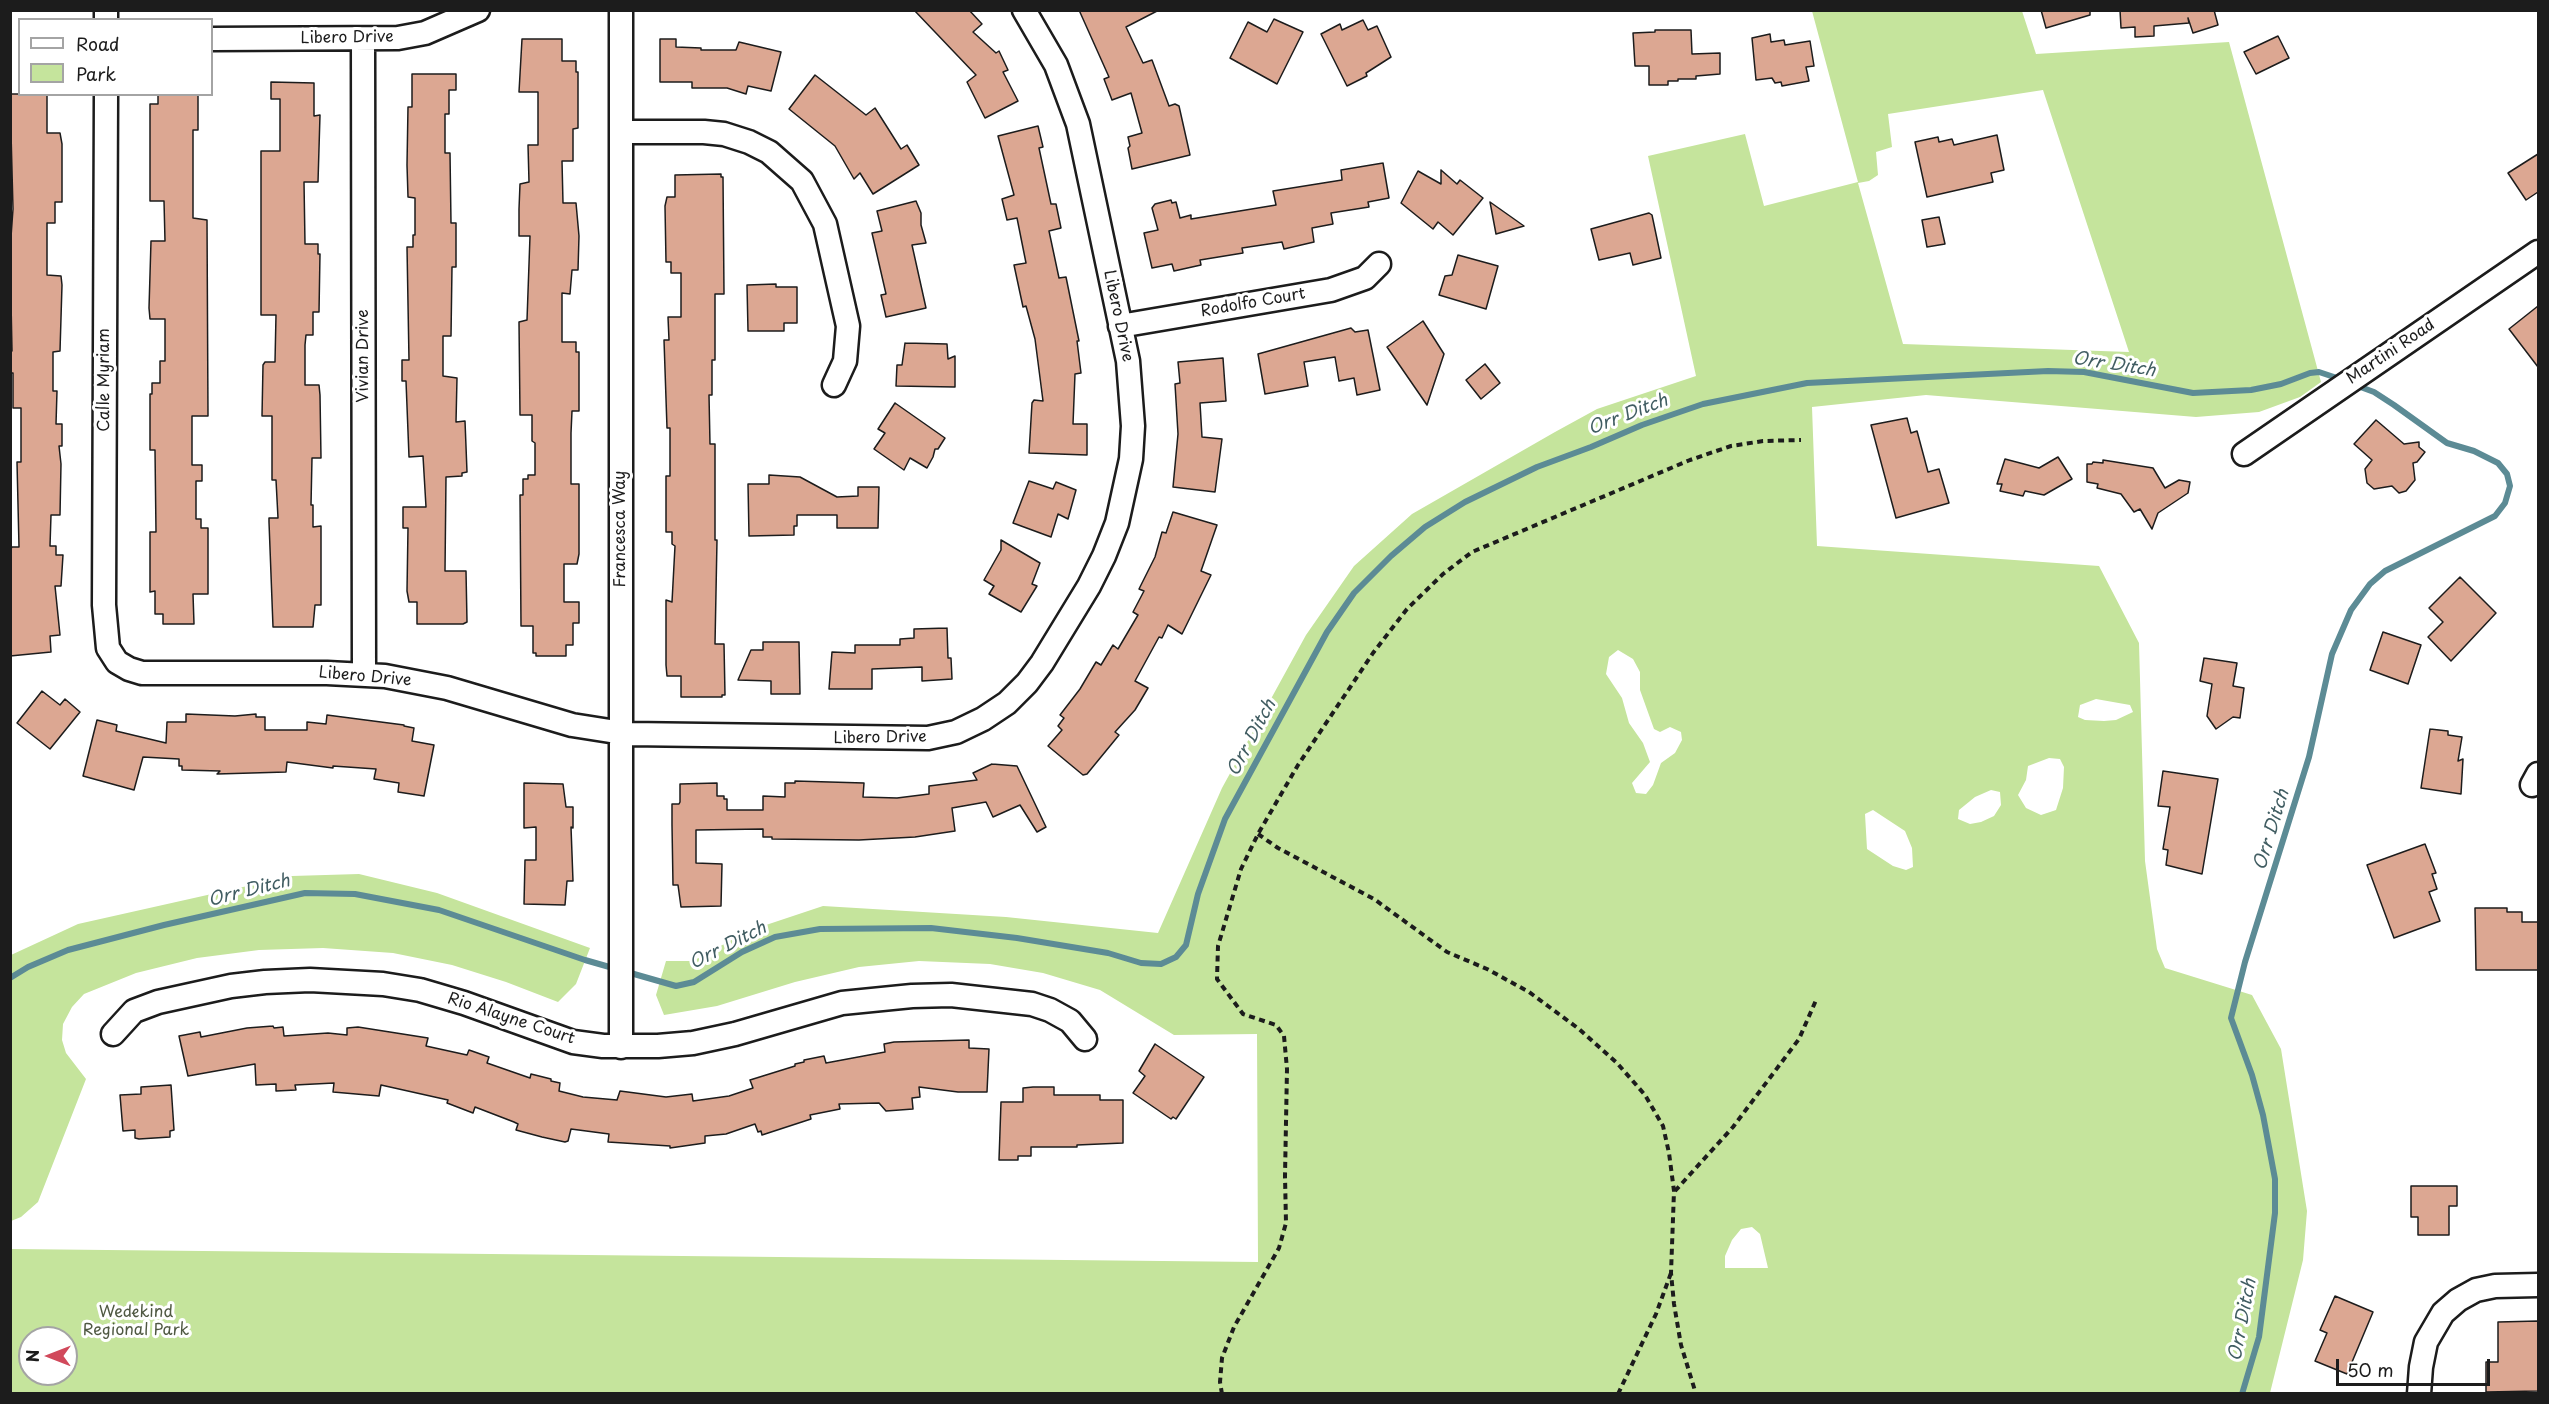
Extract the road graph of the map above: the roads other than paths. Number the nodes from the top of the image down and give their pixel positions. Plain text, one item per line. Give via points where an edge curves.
1 (478, 10) edge
2 (621, 10) edge
3 (1024, 10) edge
4 (213, 39) edge
5 (363, 39) junction
6 (106, 96) edge
7 (621, 132) junction
8 (2538, 252) edge
9 (1379, 264) dead end
10 (1120, 326) junction
11 (834, 385) dead end
12 (2244, 454) dead end
13 (117, 662) joint
14 (364, 674) junction
15 (621, 733) junction
16 (113, 1034) dead end
17 (1085, 1039) dead end
18 (621, 1047) junction
19 (2538, 1285) edge
20 (2419, 1394) edge

1 - 5 street, Libero Drive via 425,33
2 - 7 street, Francesca Way
3 - 10 street, Libero Drive via 1056,65 1078,124
4 - 5 street, Libero Drive
5 - 14 street, Vivian Drive
6 - 13 street, Calle Myriam via 104,605 108,648
7 - 11 street via 704,132 750,142 769,152 802,181 825,224 848,326 845,361
7 - 15 street, Francesca Way
8 - 12 street, Martini Road
9 - 10 street, Rodolfo Court via 1365,278 1331,290
10 - 15 street, Libero Drive via 1132,389 1133,426 1131,459 1117,524 1089,586 1042,663 1007,703 956,732 928,738
13 - 14 street, Libero Drive via 142,673
14 - 15 street, Libero Drive via 413,680 572,725
15 - 18 street, Francesca Way
16 - 18 street, Rio Alayne Court via 134,1011 158,1002 231,986 310,980 420,990 573,1042
17 - 18 street, Rio Alayne Court via 1070,1021 1032,1004 951,995 843,1003 693,1043
19 - 20 street via 2476,1290 2443,1313 2427,1342

